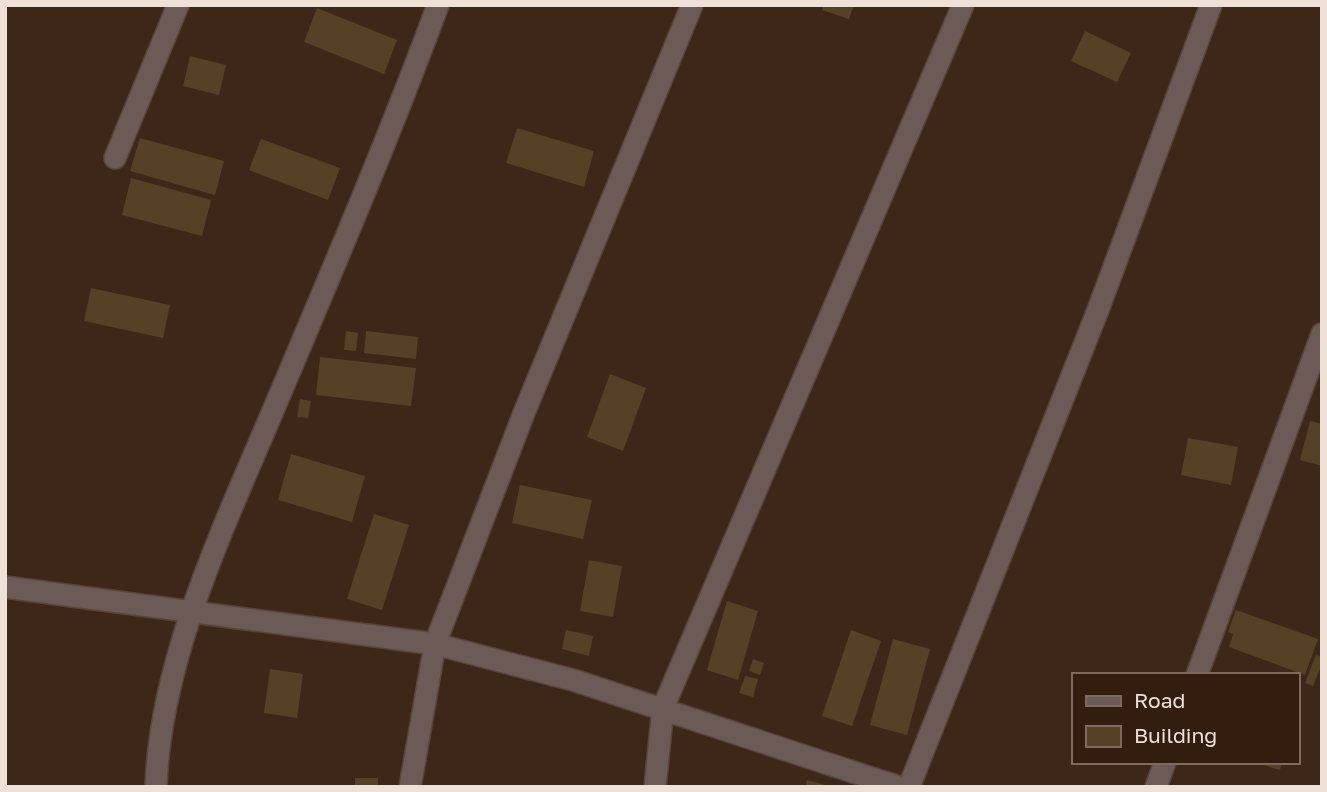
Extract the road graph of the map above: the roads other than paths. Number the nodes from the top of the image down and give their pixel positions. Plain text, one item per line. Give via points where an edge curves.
1 (178, 5) edge
2 (438, 5) edge
3 (692, 5) edge
4 (963, 5) edge
5 (1211, 5) edge
6 (115, 158) dead end
7 (1322, 334) edge
8 (5, 587) edge
9 (192, 613) junction
10 (435, 644) junction
11 (1198, 673) edge
12 (663, 708) junction
13 (1164, 764) edge
14 (156, 787) edge
15 (410, 787) edge
16 (655, 787) edge
17 (899, 787) edge
18 (909, 787) edge
19 (1156, 787) edge

1 - 6 street
2 - 9 street via 397,117
3 - 10 street via 524,413
4 - 12 street
5 - 18 street via 1098,310
7 - 11 street
8 - 9 street
9 - 10 street
9 - 14 street via 170,691
10 - 12 street
10 - 15 street
12 - 16 street
12 - 17 street
13 - 19 street

